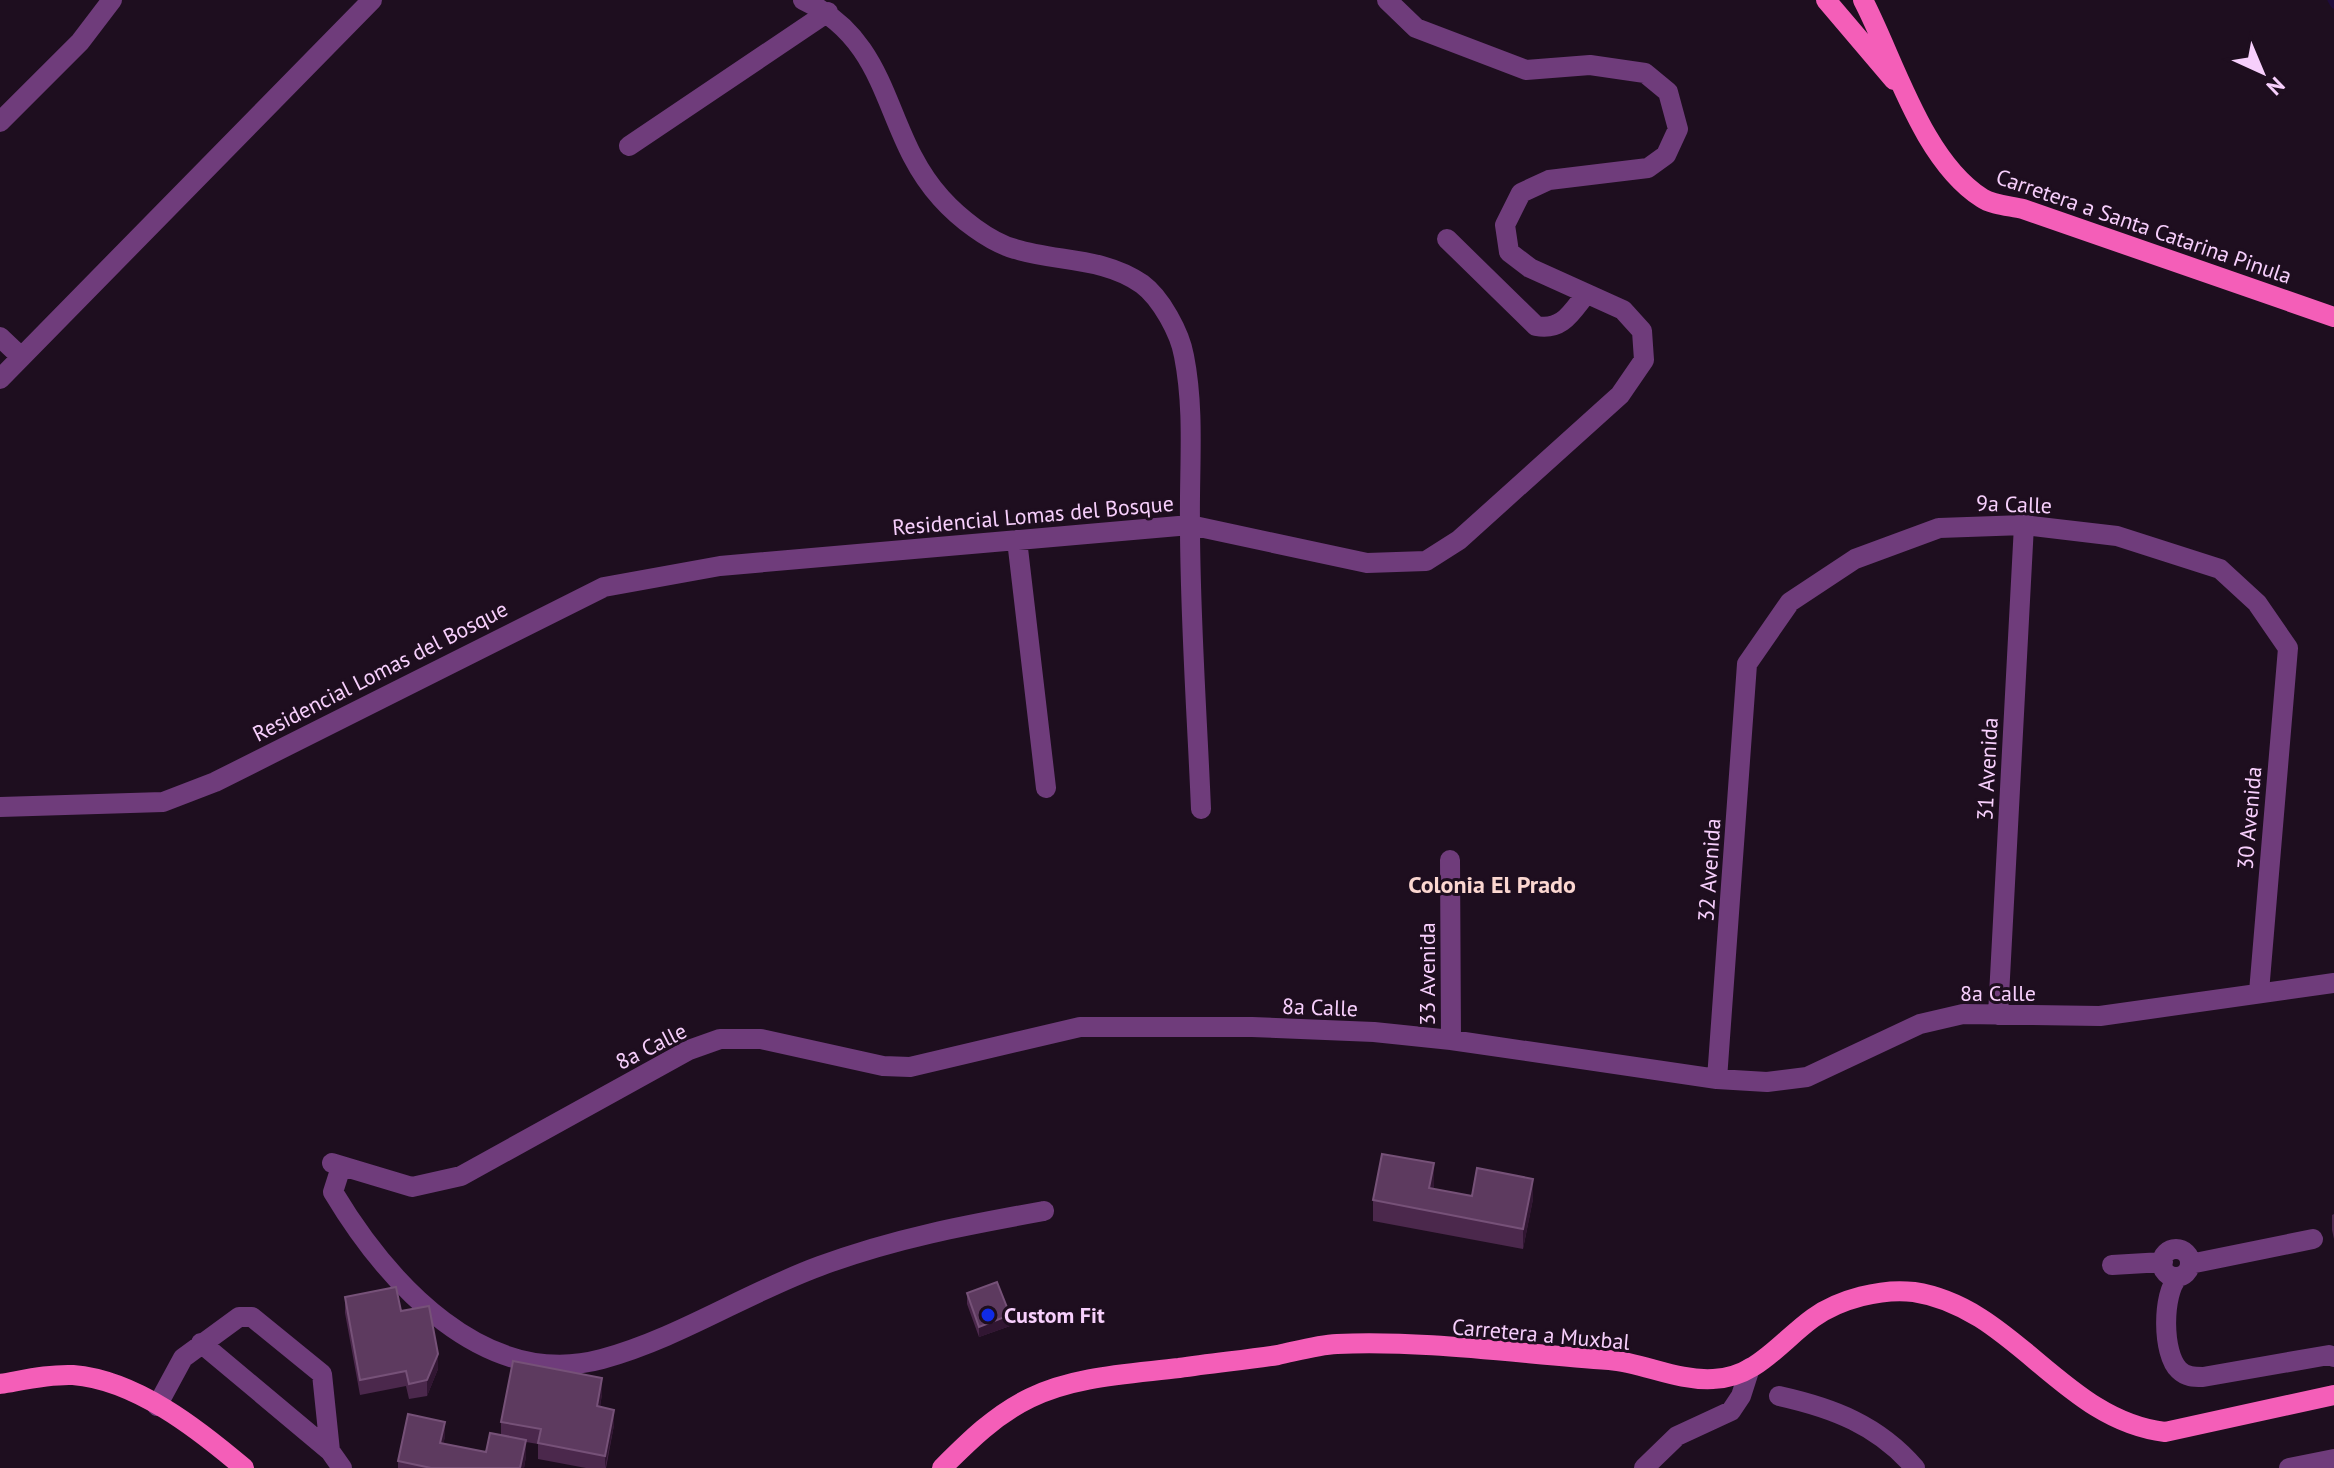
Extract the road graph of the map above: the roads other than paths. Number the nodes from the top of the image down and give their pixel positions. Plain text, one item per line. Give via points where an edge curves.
1 (112, 0) edge
2 (372, 0) edge
3 (803, 0) edge
4 (1387, 0) edge
5 (1826, 0) edge
6 (1863, 0) edge
7 (828, 12) junction
8 (1897, 83) junction
9 (0, 122) edge
10 (629, 146) dead end
11 (1447, 239) dead end
12 (1586, 294) junction
13 (2334, 317) edge
14 (0, 337) edge
15 (19, 355) junction
16 (0, 379) edge
17 (1190, 525) junction
18 (2024, 525) junction
19 (1017, 540) junction
20 (2288, 648) joint
21 (1747, 664) joint
22 (1046, 788) dead end
23 (0, 807) edge
24 (1201, 809) dead end
25 (1450, 860) dead end
26 (2334, 983) edge
27 (2259, 992) junction
28 (1998, 1015) junction
29 (1451, 1040) junction
30 (1717, 1079) junction
31 (1044, 1211) dead end
32 (2313, 1239) dead end
33 (2112, 1265) dead end
34 (2177, 1268) junction
35 (201, 1343) junction
36 (2334, 1357) edge
37 (1750, 1368) junction
38 (0, 1384) edge
39 (2334, 1395) edge
40 (1779, 1396) dead end
41 (157, 1406) junction
42 (2334, 1459) edge
43 (336, 1460) edge
44 (242, 1467) edge
45 (942, 1468) edge
46 (1644, 1468) edge
47 (1915, 1468) edge
48 (2289, 1468) edge

1 - 9 street via 80,42
2 - 15 street
3 - 7 street
4 - 12 street, Residencial Lomas del Bosque via 1416,28 1526,70 1590,65 1645,73 1668,92 1678,129 1666,155 1648,168 1549,180 1521,193 1505,225 1509,252
5 - 8 main road, Carretera a Santa Catarina Pinula
6 - 8 main road, Carretera a Santa Catarina Pinula via 1883,37
7 - 10 street
7 - 17 street via 857,39 877,72 919,172 944,201 1011,248 1114,268 1145,286 1174,327 1189,387
8 - 13 main road, Carretera a Santa Catarina Pinula via 1952,169 1983,199
11 - 12 street via 1536,326 1560,325
12 - 17 street, Residencial Lomas del Bosque via 1623,310 1642,331 1644,360 1610,404 1459,540 1426,561 1367,563
14 - 15 street
15 - 16 street
17 - 19 street, Residencial Lomas del Bosque
17 - 24 street
18 - 20 street, 9a Calle via 2117,536 2220,569 2257,603
18 - 21 street, 9a Calle via 1939,528 1855,559 1790,602
18 - 28 street, 31 Avenida
19 - 22 street
19 - 23 street, Residencial Lomas del Bosque via 720,566 604,587 215,782 163,802
20 - 27 street, 30 Avenida
21 - 30 street, 32 Avenida
25 - 29 street, 33 Avenida
26 - 27 street, 8a Calle
27 - 28 street, 8a Calle via 2100,1016
28 - 30 street, 8a Calle via 1963,1014 1920,1024 1807,1077 1767,1082
29 - 30 street, 8a Calle
29 - 31 street, 8a Calle via 1374,1032 1108,1025 1060,1031 910,1067 883,1066 761,1039 720,1039 689,1050 461,1176 412,1187 337,1165 333,1192 361,1239 394,1278 471,1343 542,1363 599,1360 641,1346 818,1266 933,1230
32 - 34 street
33 - 34 street
34 - 36 street via 2165,1325 2175,1367 2186,1376
35 - 41 street via 183,1358
35 - 43 street
35 - 43 street via 246,1315 322,1374
37 - 39 main road, Carretera a Muxbal via 1814,1317 1843,1302 1912,1292 1982,1317 2097,1410 2138,1429 2165,1432
37 - 45 main road, Carretera a Muxbal via 1715,1379 1689,1378 1615,1361 1335,1344 1057,1386 995,1418
37 - 46 street via 1731,1411 1677,1436
38 - 41 main road via 74,1375 106,1382
40 - 47 street via 1864,1423
41 - 44 main road
42 - 48 street

